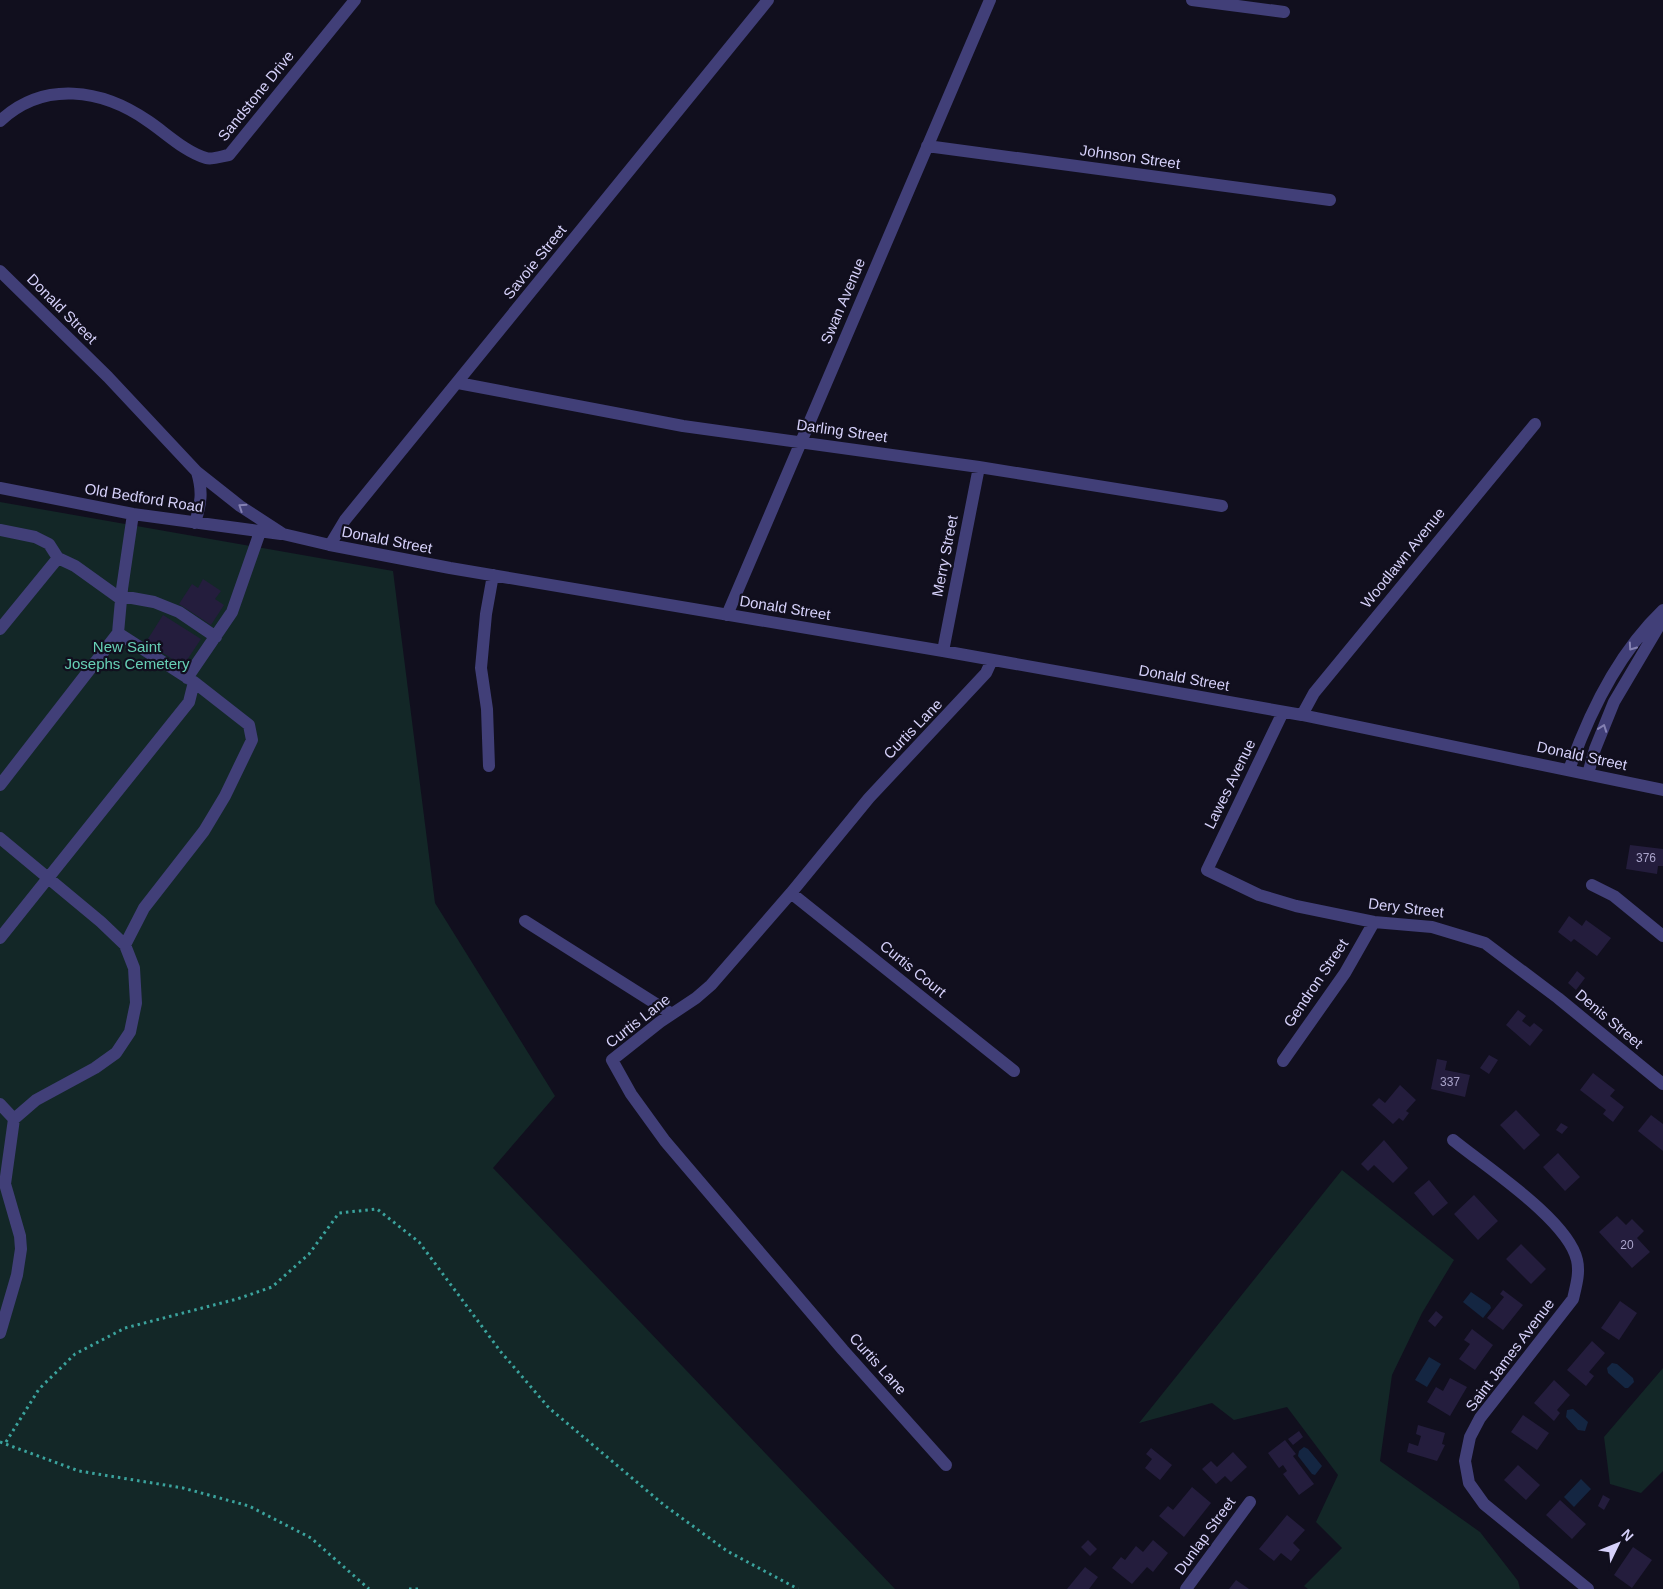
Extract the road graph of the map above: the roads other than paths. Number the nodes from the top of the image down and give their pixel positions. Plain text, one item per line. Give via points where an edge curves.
1 (355, 0) edge
2 (768, 0) edge
3 (990, 0) edge
4 (1192, 0) edge
5 (1284, 12) dead end
6 (0, 121) edge
7 (927, 146) junction
8 (1330, 200) dead end
9 (0, 271) edge
10 (458, 383) junction
11 (1534, 424) dead end
12 (800, 442) junction
13 (979, 467) junction
14 (197, 472) junction
15 (0, 488) edge
16 (1222, 506) dead end
17 (133, 514) junction
18 (194, 522) junction
19 (0, 530) edge
20 (260, 532) junction
21 (283, 534) junction
22 (330, 546) junction
23 (58, 558) junction
24 (493, 576) junction
25 (121, 598) junction
26 (1663, 612) edge
27 (727, 615) junction
28 (0, 629) edge
29 (118, 634) junction
30 (216, 637) junction
31 (943, 651) junction
32 (992, 660) junction
33 (191, 680) junction
34 (1283, 712) junction
35 (1302, 715) junction
36 (489, 766) dead end
37 (1569, 770) junction
38 (1588, 774) junction
39 (0, 785) edge
40 (1663, 790) edge
41 (0, 838) edge
42 (1207, 870) joint
43 (46, 878) junction
44 (1592, 884) dead end
45 (792, 893) junction
46 (525, 921) dead end
47 (1374, 922) junction
48 (1663, 936) edge
49 (0, 938) edge
50 (125, 945) junction
51 (1558, 998) joint
52 (672, 1014) junction
53 (1283, 1061) dead end
54 (1014, 1071) dead end
55 (1663, 1084) edge
56 (0, 1104) edge
57 (14, 1119) junction
58 (1453, 1140) dead end
59 (0, 1333) edge
60 (946, 1465) dead end
61 (1250, 1502) dead end
62 (1186, 1589) edge
63 (1588, 1589) edge

1 - 6 street, Sandstone Drive via 229,155 208,158 192,151 129,109 94,95 66,93 39,97 22,104
2 - 10 street, Savoie Street
3 - 7 street, Swan Avenue
4 - 5 street
7 - 8 street, Johnson Street
7 - 12 street, Swan Avenue
9 - 14 street, Donald Street via 108,377
10 - 12 street, Darling Street via 683,426
10 - 22 street, Savoie Street via 345,520
11 - 35 street, Woodlawn Avenue via 1314,693
12 - 13 street, Darling Street
12 - 27 street, Swan Avenue
13 - 16 street, Darling Street
13 - 31 street, Merry Street
14 - 18 street via 202,501
21 -> 14 street, Donald Street
15 - 17 street, Old Bedford Road
17 - 18 street, Old Bedford Road
17 - 25 street
18 - 20 street, Old Bedford Road
19 - 23 street via 35,537 49,544
20 - 21 street, Old Bedford Road
20 - 30 street via 232,612
21 - 22 street, Donald Street
22 - 24 street, Donald Street
23 - 25 street
23 - 28 street
24 - 27 street, Donald Street
24 - 36 street via 481,668 487,709
25 - 29 street
25 - 30 street via 162,605 179,612
26 -> 37 street via 1646,629 1596,703
38 -> 26 street via 1614,702 1659,626
27 - 31 street, Donald Street
29 - 33 street
29 - 39 street
30 - 33 street
31 - 32 street, Donald Street
32 - 34 street, Donald Street
32 - 45 street, Curtis Lane via 986,674 870,798
33 - 43 street via 189,702
33 - 50 street via 249,725 252,740 204,831 144,908
34 - 35 street, Donald Street
34 - 42 street, Lawes Avenue
35 - 37 street, Donald Street
37 - 38 street, Donald Street
38 - 40 street, Donald Street
41 - 43 street
42 - 47 street, Dery Street via 1259,895
43 - 49 street
43 - 50 street
44 - 48 street via 1614,896
45 - 52 street, Curtis Lane via 711,985
45 - 54 street, Curtis Court
46 - 52 street
47 - 51 street, Dery Street via 1432,927 1485,943
47 - 53 street, Gendron Street via 1345,974
50 - 57 street via 134,968 136,994 130,1032 116,1053 96,1068 36,1100
51 - 55 street, Denis Street
52 - 60 street, Curtis Lane via 612,1060 631,1094 718,1206
56 - 57 street
57 - 59 street via 5,1184 21,1249
58 - 63 street, Saint James Avenue via 1534,1204 1561,1230 1577,1260 1574,1299 1480,1418 1470,1437 1465,1461 1469,1483 1484,1504
61 - 62 street, Dunlap Street

